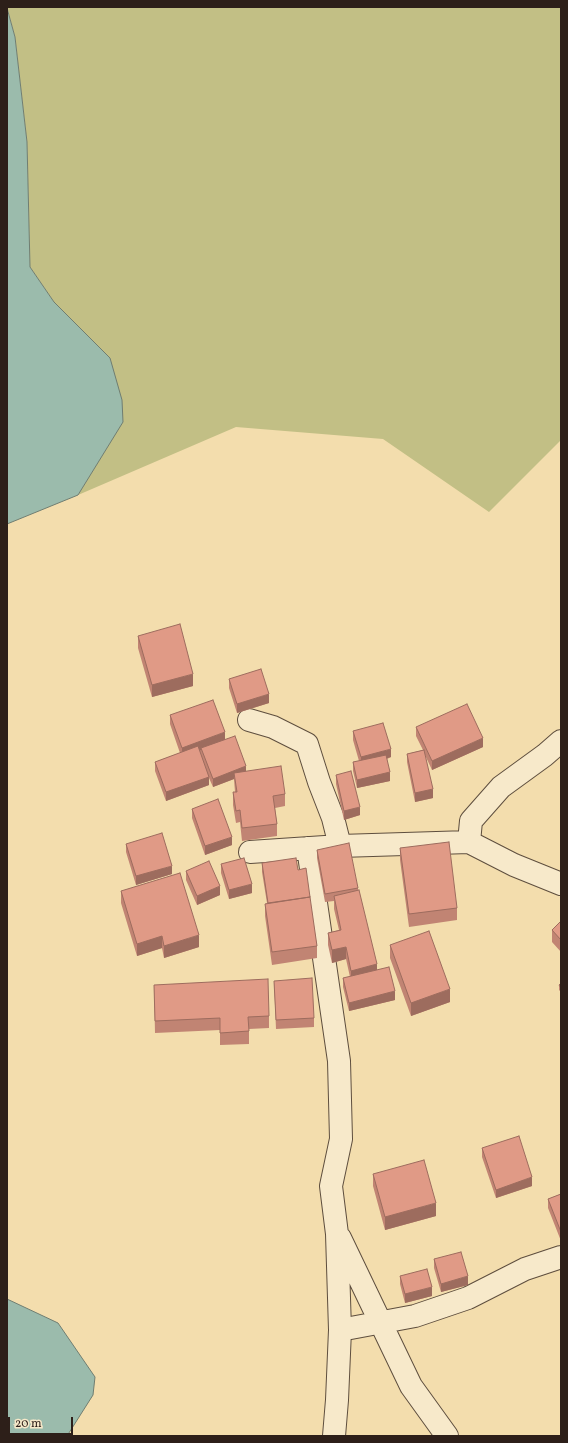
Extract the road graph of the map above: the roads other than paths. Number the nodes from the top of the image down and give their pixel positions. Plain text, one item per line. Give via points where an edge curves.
1 (249, 720) dead end
2 (561, 742) edge
3 (469, 842) junction
4 (340, 846) junction
5 (308, 848) junction
6 (250, 852) dead end
7 (561, 884) edge
8 (337, 1234) junction
9 (561, 1256) edge
10 (381, 1322) junction
11 (340, 1330) junction
12 (334, 1436) edge
13 (447, 1436) edge

1 - 4 street via 273,727 307,744
2 - 3 street via 501,787 471,821
3 - 4 street
3 - 7 street via 514,865
4 - 5 street
5 - 6 street
5 - 8 street via 339,1061 341,1139 331,1186
8 - 10 street
8 - 11 street
9 - 10 street via 525,1269 468,1298 415,1316
10 - 11 street
10 - 13 street via 411,1386
11 - 12 street

